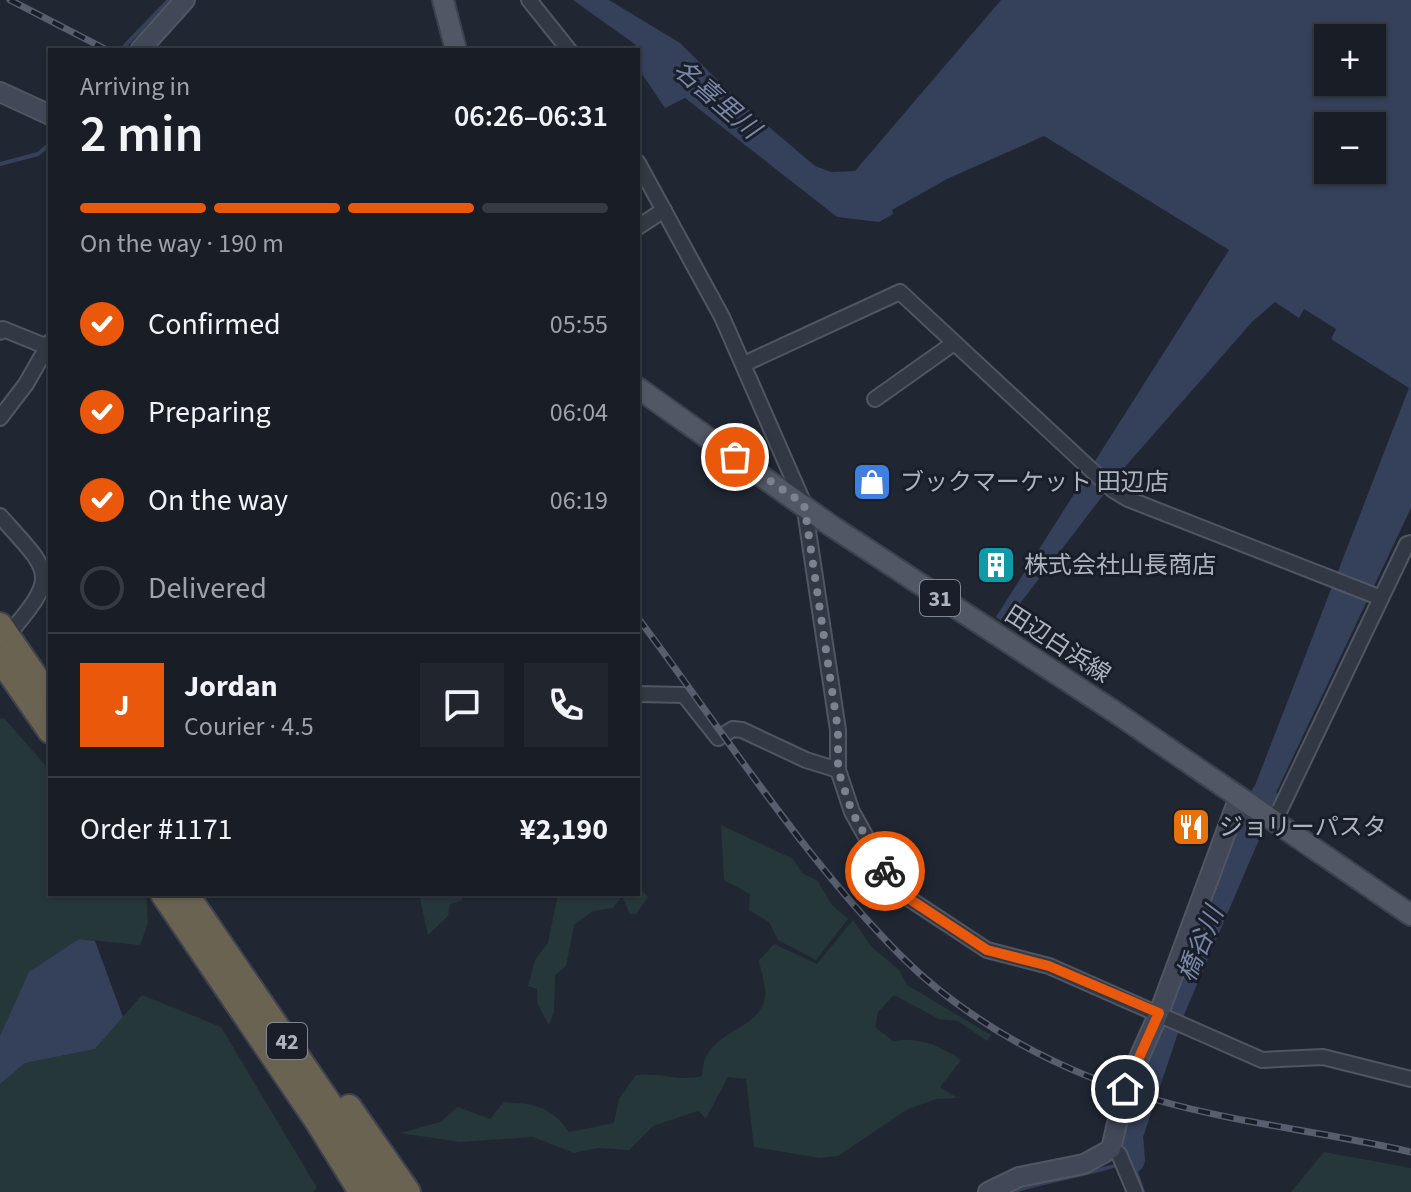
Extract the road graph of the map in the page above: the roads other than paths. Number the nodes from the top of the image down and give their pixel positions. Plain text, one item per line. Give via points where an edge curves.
1 (185, 0) edge
2 (443, 0) edge
3 (529, 0) edge
4 (142, 48) edge
5 (455, 48) edge
6 (567, 48) edge
7 (0, 92) edge
8 (48, 114) edge
9 (640, 167) edge
10 (664, 210) junction
11 (640, 226) edge
12 (0, 332) edge
13 (954, 343) junction
14 (48, 346) edge
15 (48, 348) edge
16 (744, 364) junction
17 (640, 389) edge
18 (875, 399) dead end
19 (0, 418) edge
20 (804, 504) junction
21 (0, 516) edge
22 (1411, 543) edge
23 (1381, 598) junction
24 (2, 649) edge
25 (640, 692) edge
26 (48, 696) edge
27 (48, 728) edge
28 (838, 770) junction
29 (1242, 800) junction
30 (1271, 820) junction
31 (164, 896) edge
32 (187, 896) edge
33 (1411, 915) edge
34 (248, 985) junction
35 (1161, 1013) junction
36 (1411, 1079) edge
37 (1115, 1151) junction
38 (358, 1192) edge
39 (383, 1192) edge
40 (408, 1192) edge
41 (988, 1192) edge
42 (1135, 1192) edge

1 - 4 main road
2 - 5 main road
3 - 6 street
7 - 8 main road
9 - 10 street
10 - 11 street
10 - 16 street
12 - 14 street
13 - 16 street via 900,292
13 - 18 street
13 - 23 street via 1113,490
15 - 19 street
16 - 20 street
17 - 20 main road, 田辺白浜線 / 31
20 - 28 street via 838,730
20 - 29 main road, 田辺白浜線 / 31
21 - 24 street via 46,575 44,589
22 - 23 street
23 - 30 street
24 - 26 highway
24 - 27 highway
25 - 28 street via 684,695 718,738 742,730
28 - 35 street via 865,840 905,896 987,950 1049,966
29 - 30 main road, 田辺白浜線 / 31
29 - 35 main road
30 - 33 main road, 田辺白浜線 / 31
31 - 38 highway, 42 via 317,1121
32 - 34 highway, 42
34 - 39 highway, 42
34 - 40 highway via 354,1113
35 - 36 street via 1262,1060 1323,1057
35 - 37 main road via 1125,1089
37 - 41 main road via 1084,1164 1019,1177
37 - 42 street

